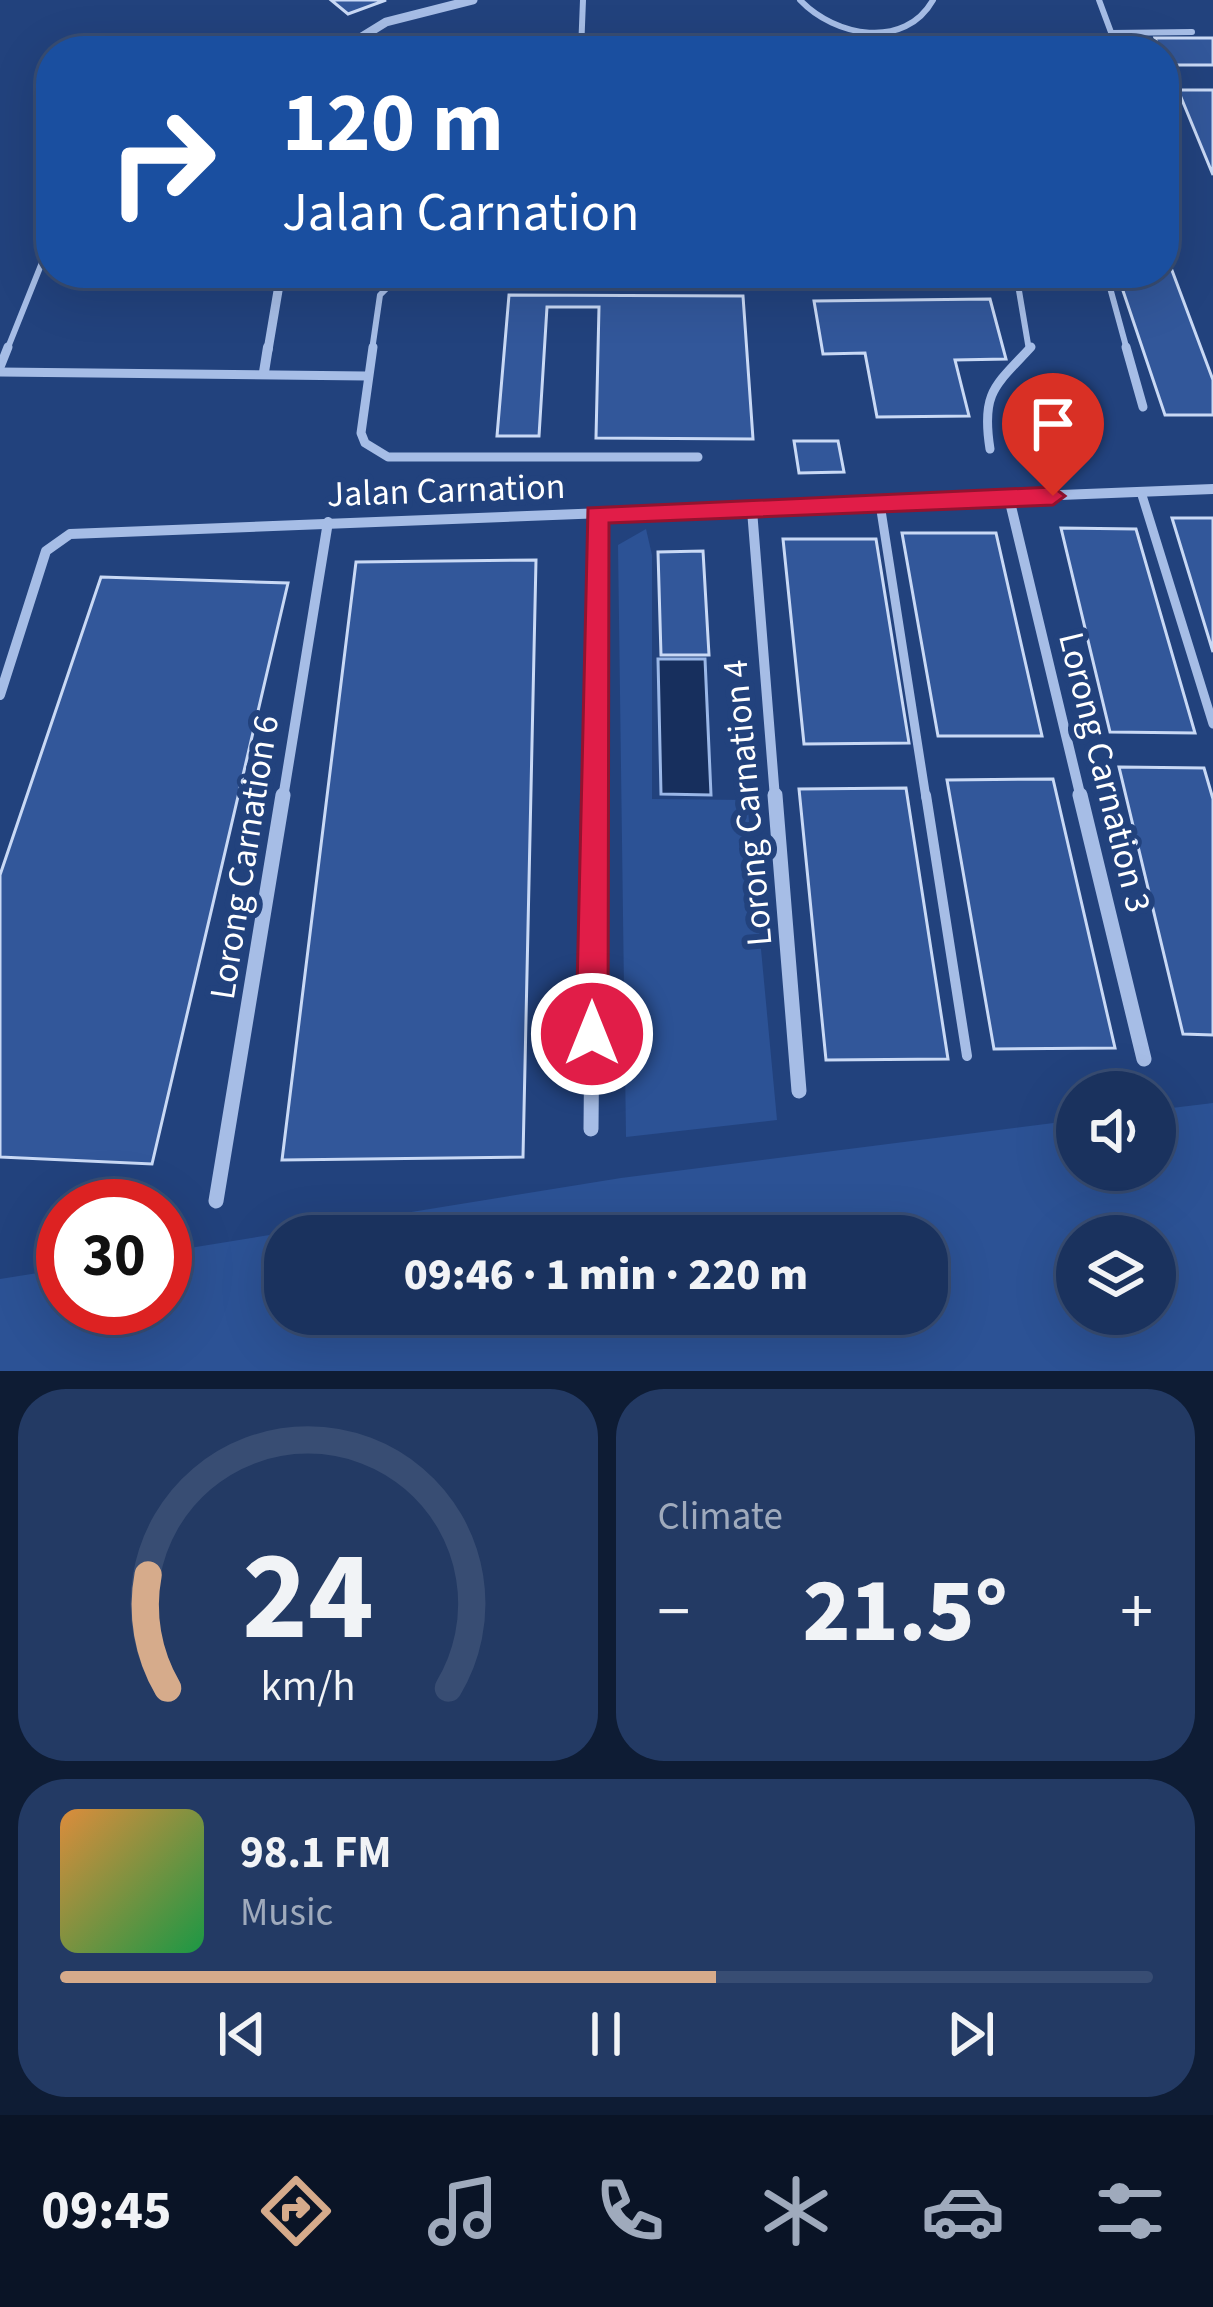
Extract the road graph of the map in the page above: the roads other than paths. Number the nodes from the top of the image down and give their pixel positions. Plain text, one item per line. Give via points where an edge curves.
1 (473, 0) edge
2 (584, 0) edge
3 (800, 0) edge
4 (933, 0) edge
5 (1100, 0) edge
6 (1192, 32) dead end
7 (1111, 33) junction
8 (363, 36) edge
9 (582, 36) edge
10 (1112, 36) edge
11 (36, 278) edge
12 (278, 288) edge
13 (385, 288) edge
14 (1019, 288) edge
15 (1110, 288) edge
16 (0, 370) edge
17 (264, 372) junction
18 (366, 376) junction
19 (1143, 407) dead end
20 (990, 449) dead end
21 (698, 457) dead end
22 (1213, 489) edge
23 (1141, 492) junction
24 (1009, 498) junction
25 (880, 504) junction
26 (752, 510) junction
27 (597, 514) junction
28 (328, 522) junction
29 (0, 695) edge
30 (1213, 724) edge
31 (967, 1056) dead end
32 (1144, 1059) dead end
33 (799, 1091) dead end
34 (591, 1129) dead end
35 (216, 1201) dead end

1 - 8 street via 386,22
2 - 9 lane
3 - 4 lane via 817,18 885,32 912,28 928,17
5 - 7 lane
6 - 7 lane
7 - 10 lane
11 - 16 lane
12 - 17 street
13 - 18 lane
14 - 20 lane via 1031,348 988,388
15 - 19 lane
16 - 17 lane
17 - 18 lane
18 - 21 lane via 361,433 388,458
22 - 23 street, Jalan Carnation
23 - 24 street, Jalan Carnation
23 - 30 lane
24 - 25 street, Jalan Carnation
24 - 32 street, Lorong Carnation 3
25 - 26 street, Jalan Carnation
25 - 31 lane
26 - 27 street, Jalan Carnation
26 - 33 street, Lorong Carnation 4
27 - 28 street, Jalan Carnation
27 - 34 street
28 - 29 street, Jalan Carnation via 70,534 46,550
28 - 35 street, Lorong Carnation 6

